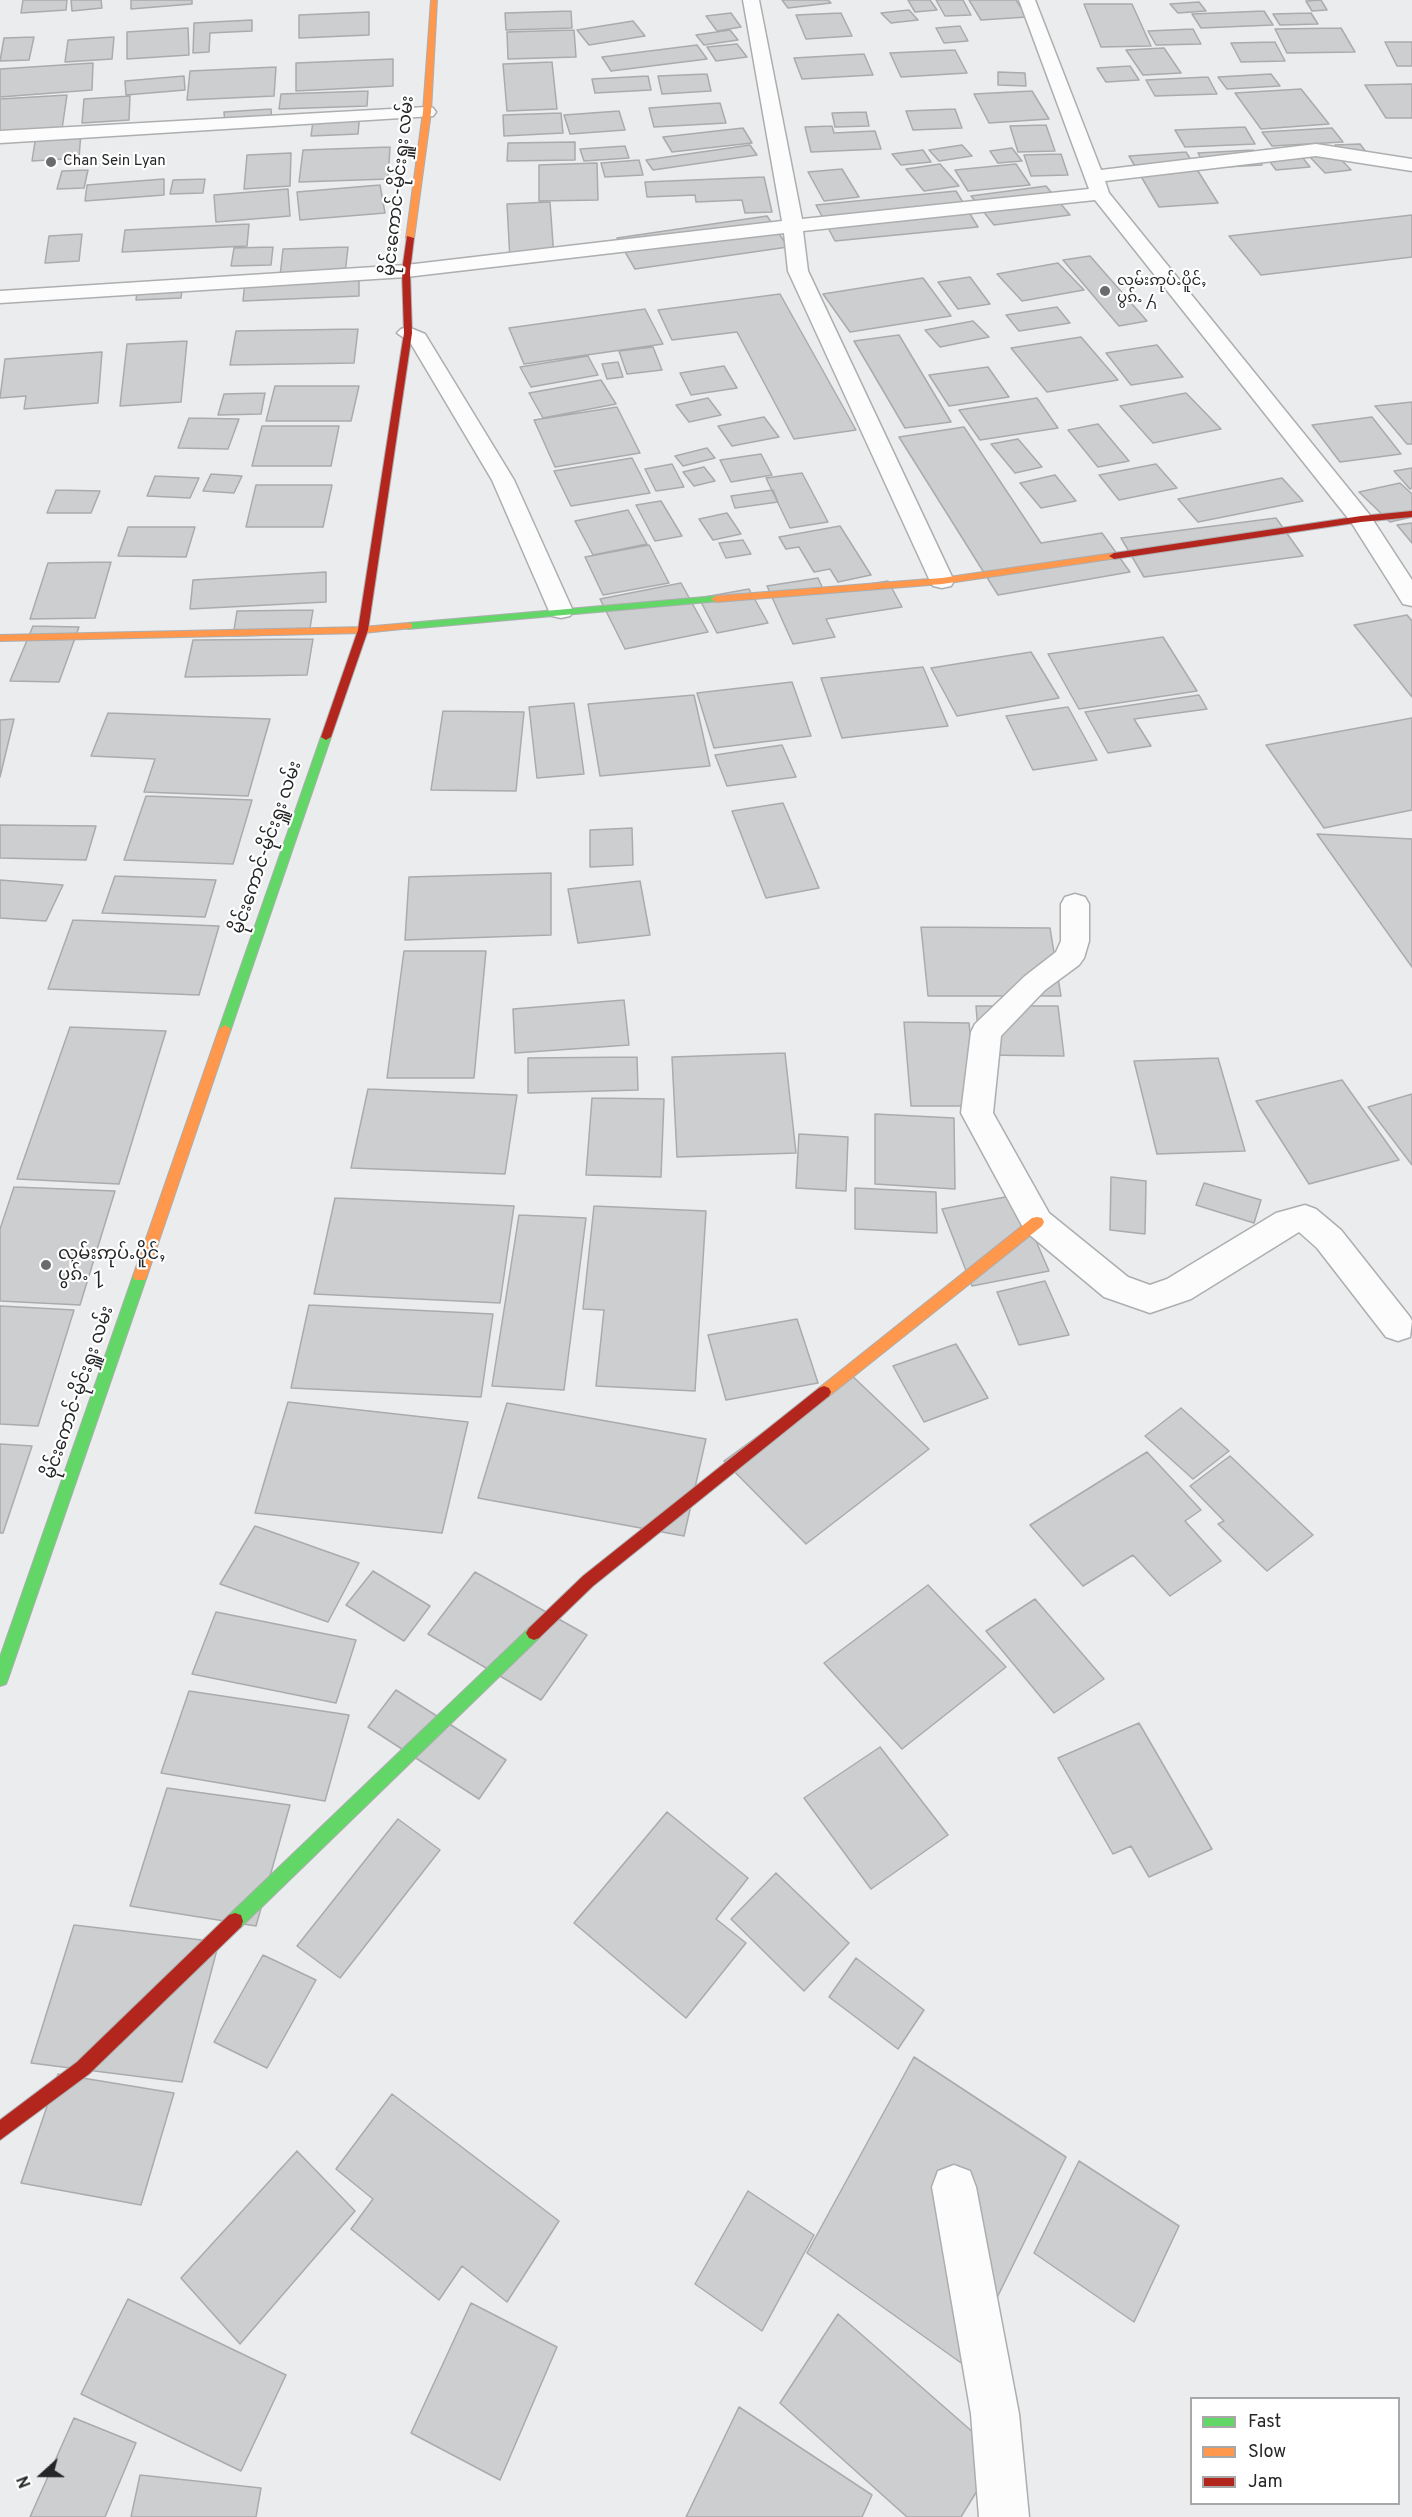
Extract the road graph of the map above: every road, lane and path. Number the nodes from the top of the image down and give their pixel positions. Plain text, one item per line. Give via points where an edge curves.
1 (434, 0) edge
2 (752, 0) edge
3 (1027, 0) edge
4 (427, 112) junction
5 (0, 137) edge
6 (1412, 165) edge
7 (1097, 186) junction
8 (793, 226) junction
9 (406, 271) junction
10 (0, 297) edge
11 (408, 333) junction
12 (1412, 514) edge
13 (1361, 519) junction
14 (942, 581) junction
15 (1412, 599) edge
16 (561, 611) junction
17 (363, 630) junction
18 (0, 638) edge
19 (1075, 904) dead end
20 (1037, 1222) junction
21 (1398, 1327) dead end
22 (0, 1679) edge
23 (0, 2131) edge
24 (954, 2187) dead end
25 (1004, 2517) edge

1 - 4 main road, မိုင်းကောင်-မိုင်းရှူး လမ်း
2 - 8 street
3 - 7 street
4 - 5 street
4 - 9 main road, မိုင်းကောင်-မိုင်းရှူး လမ်း
6 - 7 street via 1316,150
7 - 8 street
7 - 13 street
8 - 9 street
8 - 14 street via 798,271
9 - 10 street
9 - 11 main road, မိုင်းကောင်-မိုင်းရှူး လမ်း
11 - 16 street via 418,338 503,480
11 - 17 main road, မိုင်းကောင်-မိုင်းရှူး လမ်း
12 - 13 main road
13 - 14 main road
13 - 15 street
14 - 16 main road
16 - 17 main road
17 - 18 main road
17 - 22 main road, မိုင်းကောင်-မိုင်းရှူး လမ်း
19 - 20 street via 1075,941 1069,958 1035,983 986,1032 976,1113
20 - 21 street via 1116,1287 1150,1299 1179,1289 1288,1222 1305,1218 1329,1239
20 - 23 main road via 588,1581 82,2068
24 - 25 street via 995,2414

